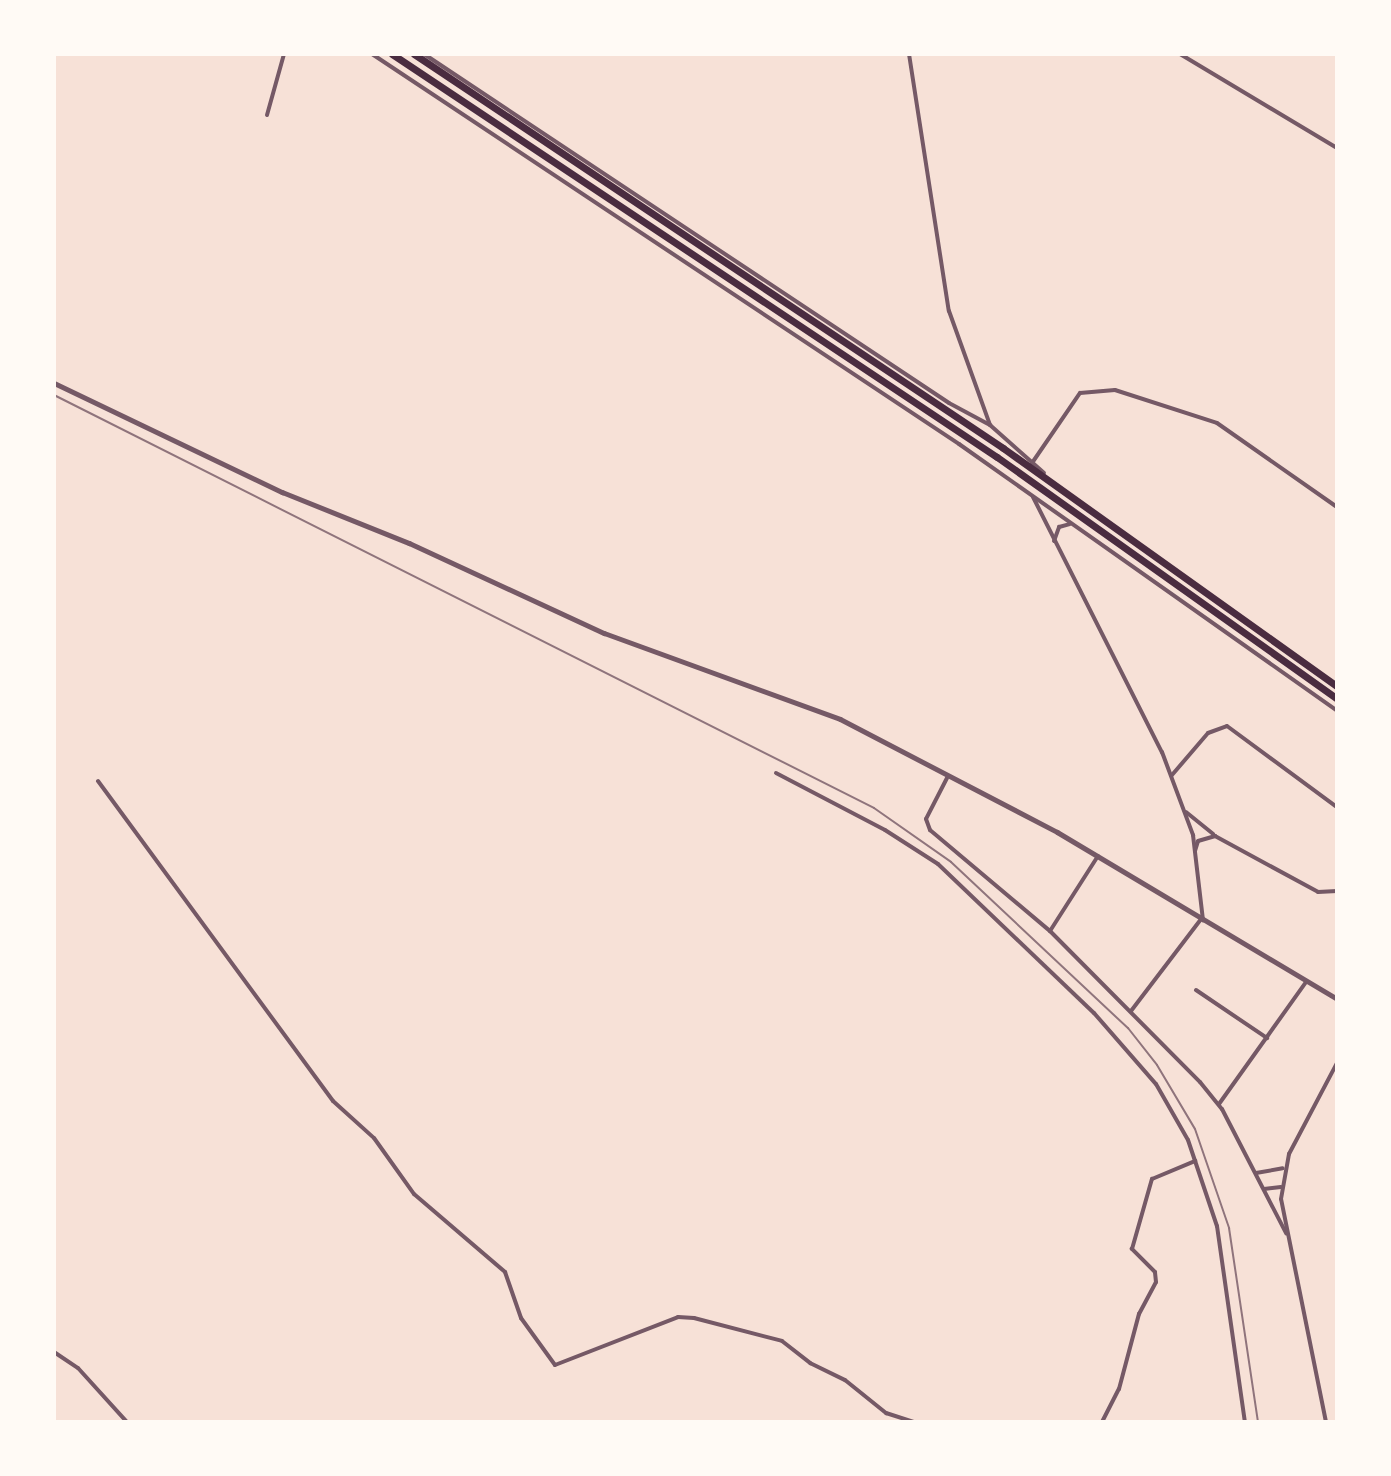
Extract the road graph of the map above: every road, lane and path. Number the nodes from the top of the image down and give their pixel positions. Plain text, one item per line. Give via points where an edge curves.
1 (284, 54) edge
2 (372, 54) edge
3 (392, 54) edge
4 (414, 54) edge
5 (424, 54) edge
6 (909, 54) edge
7 (1180, 54) edge
8 (267, 115) dead end
9 (1337, 148) edge
10 (54, 383) edge
11 (990, 425) junction
12 (1032, 463) junction
13 (1071, 495) junction
14 (1033, 497) junction
15 (1337, 507) edge
16 (1074, 524) junction
17 (1054, 543) junction
18 (1337, 686) edge
19 (1337, 699) edge
20 (1337, 711) edge
21 (776, 773) dead end
22 (1172, 775) junction
23 (947, 778) junction
24 (98, 781) dead end
25 (1337, 807) edge
26 (1184, 810) junction
27 (1215, 836) junction
28 (1098, 856) junction
29 (1194, 857) junction
30 (1337, 891) edge
31 (1202, 920) junction
32 (1050, 931) junction
33 (1306, 982) junction
34 (1196, 990) dead end
35 (1337, 999) edge
36 (1131, 1011) junction
37 (1267, 1038) junction
38 (1337, 1063) edge
39 (1219, 1105) junction
40 (1195, 1161) junction
41 (1283, 1168) junction
42 (1256, 1173) junction
43 (1281, 1187) junction
44 (1264, 1189) junction
45 (1286, 1233) junction
46 (54, 1352) edge
47 (127, 1422) edge
48 (914, 1422) edge
49 (1102, 1422) edge
50 (1245, 1422) edge
51 (1326, 1422) edge

1 - 8 street
2 - 14 street
3 - 19 highway via 997,457
4 - 13 highway
5 - 11 street via 949,403
6 - 11 street via 949,311
7 - 9 street
10 - 23 street via 282,492 409,543 604,633 840,719
11 - 12 street
12 - 13 street
12 - 15 street via 1080,393 1115,390 1217,423
13 - 18 highway
14 - 16 street
14 - 17 street
16 - 17 street via 1059,527
16 - 20 street
17 - 22 street
21 - 40 street via 908,843 991,911 1129,1048 1165,1097
22 - 25 street via 1208,733 1227,726
22 - 26 street
23 - 28 street
23 - 32 street via 926,819 930,830
24 - 48 street via 333,1101 374,1138 414,1194 505,1272 521,1318 555,1365 678,1317 694,1318 782,1341 886,1413
26 - 27 street
26 - 29 street
27 - 29 street via 1198,841
27 - 30 street via 1318,892
28 - 31 street
28 - 32 street
29 - 31 street
31 - 33 street
31 - 36 street
32 - 36 street
33 - 35 street
33 - 37 street
34 - 37 street
36 - 39 street
37 - 39 street
38 - 41 street
39 - 42 street
40 - 49 street via 1152,1179 1132,1249 1155,1272 1156,1282 1139,1314 1119,1389
40 - 50 street via 1220,1243
41 - 42 street
41 - 43 street
42 - 44 street
43 - 44 street
43 - 45 street
44 - 45 street
45 - 51 street
46 - 47 street via 78,1368

